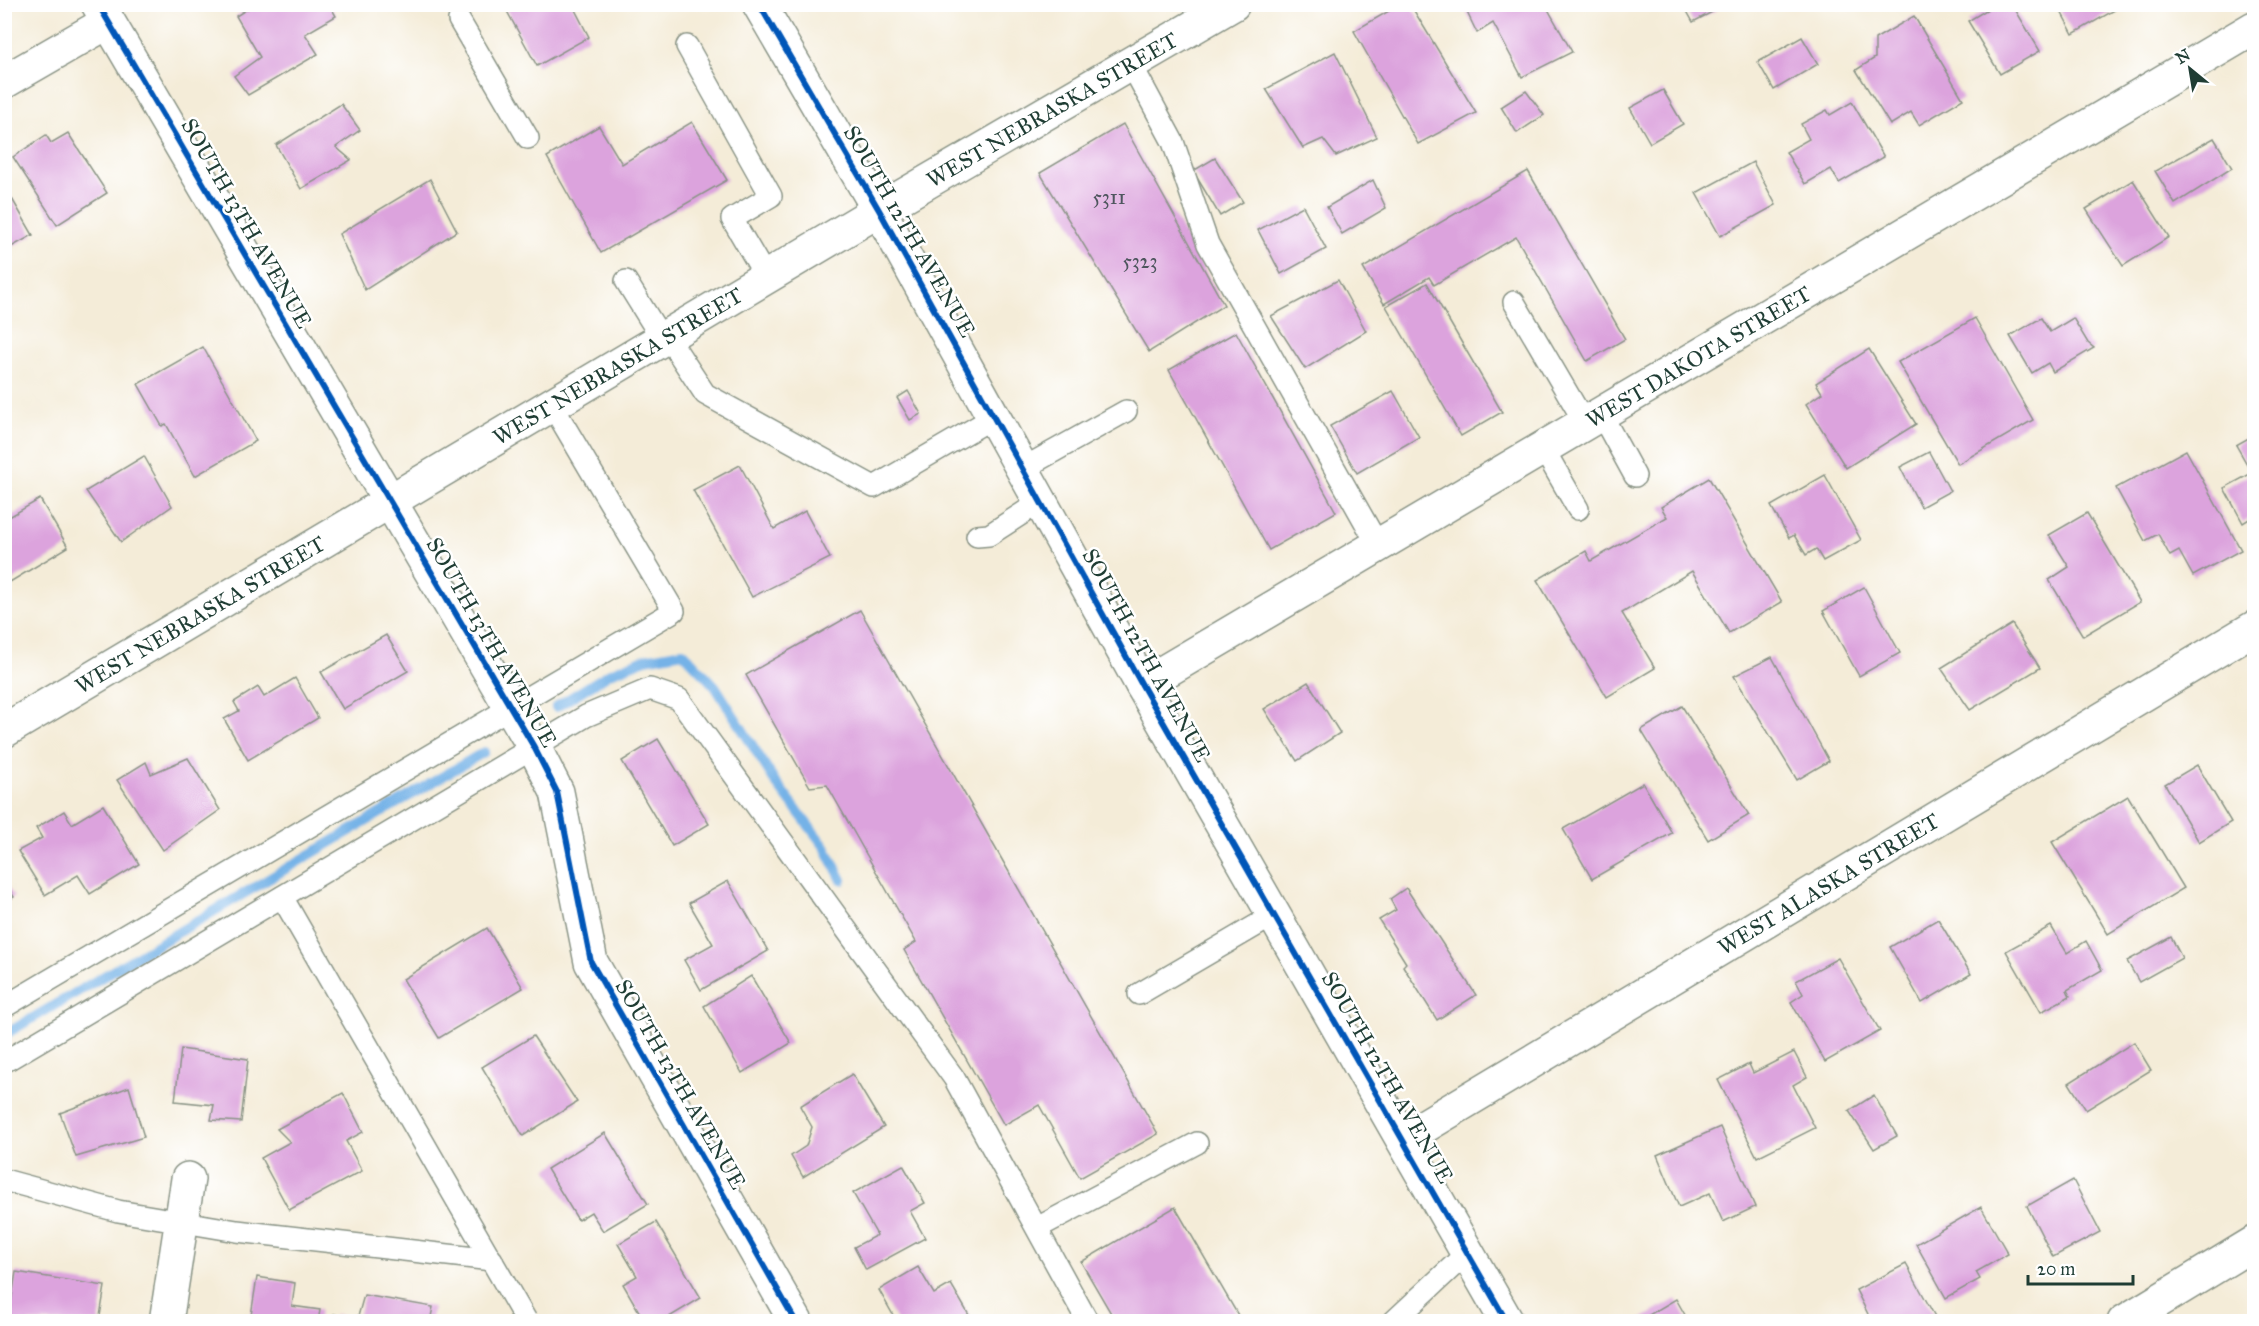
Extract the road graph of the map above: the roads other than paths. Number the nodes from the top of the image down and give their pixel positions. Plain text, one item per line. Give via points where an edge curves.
1 (759, 4) edge
2 (1233, 4) edge
3 (103, 13) edge
4 (459, 20) dead end
5 (2254, 28) edge
6 (687, 46) dead end
7 (1131, 64) junction
8 (4, 82) edge
9 (528, 138) dead end
10 (879, 210) junction
11 (766, 277) junction
12 (626, 280) dead end
13 (1514, 302) dead end
14 (665, 338) junction
15 (552, 405) junction
16 (1126, 411) dead end
17 (994, 417) junction
18 (1593, 419) junction
19 (1543, 448) junction
20 (1022, 469) junction
21 (1635, 476) dead end
22 (390, 502) junction
23 (1040, 502) junction
24 (1578, 509) dead end
25 (977, 536) dead end
26 (1378, 545) junction
27 (2254, 628) edge
28 (1142, 685) junction
29 (511, 709) junction
30 (4, 731) edge
31 (534, 747) junction
32 (282, 897) junction
33 (1274, 915) junction
34 (1139, 994) dead end
35 (4, 1007) edge
36 (4, 1062) edge
37 (1402, 1139) junction
38 (1197, 1143) dead end
39 (188, 1179) dead end
40 (4, 1180) edge
41 (181, 1221) junction
42 (1037, 1228) junction
43 (2254, 1243) edge
44 (1467, 1253) junction
45 (492, 1260) junction
46 (166, 1322) edge
47 (527, 1322) edge
48 (796, 1322) edge
49 (1088, 1322) edge
50 (1393, 1322) edge
51 (1507, 1322) edge
52 (2124, 1322) edge

1 - 10 street, SOUTH 12TH AVENUE
2 - 7 street, WEST NEBRASKA STREET
3 - 8 street
3 - 22 street, SOUTH 13TH AVENUE
4 - 9 lane
5 - 18 street, WEST DAKOTA STREET
6 - 11 lane via 771,196 732,219
7 - 10 street, WEST NEBRASKA STREET
7 - 26 lane via 1173,142 1208,244
10 - 11 street, WEST NEBRASKA STREET
10 - 17 street, SOUTH 12TH AVENUE
11 - 14 street, WEST NEBRASKA STREET
12 - 14 lane
13 - 18 lane
14 - 15 street, WEST NEBRASKA STREET
14 - 17 lane via 705,394 874,487
15 - 22 street, WEST NEBRASKA STREET
15 - 29 lane via 674,611
16 - 20 lane
17 - 20 street, SOUTH 12TH AVENUE
18 - 19 street, WEST DAKOTA STREET
18 - 21 lane
19 - 24 lane
19 - 26 street, WEST DAKOTA STREET
20 - 23 street, SOUTH 12TH AVENUE
22 - 29 street, SOUTH 13TH AVENUE
22 - 30 street, WEST NEBRASKA STREET
23 - 25 lane via 989,535
23 - 28 street, SOUTH 12TH AVENUE
26 - 28 street, WEST DAKOTA STREET
27 - 37 street, WEST ALASKA STREET
28 - 33 street, SOUTH 12TH AVENUE
29 - 31 street, SOUTH 13TH AVENUE
29 - 35 lane
31 - 32 lane
31 - 42 lane via 586,716 650,689 679,699 954,1078
31 - 48 street, SOUTH 13TH AVENUE via 557,792 591,962
32 - 36 lane
32 - 45 lane
33 - 34 lane
33 - 37 street, SOUTH 12TH AVENUE
37 - 44 street, SOUTH 12TH AVENUE
38 - 42 lane
39 - 41 street
40 - 41 lane via 118,1211
41 - 45 lane
41 - 46 street
42 - 49 lane
43 - 52 street
44 - 50 lane
44 - 51 street, SOUTH 12TH AVENUE
45 - 47 lane

